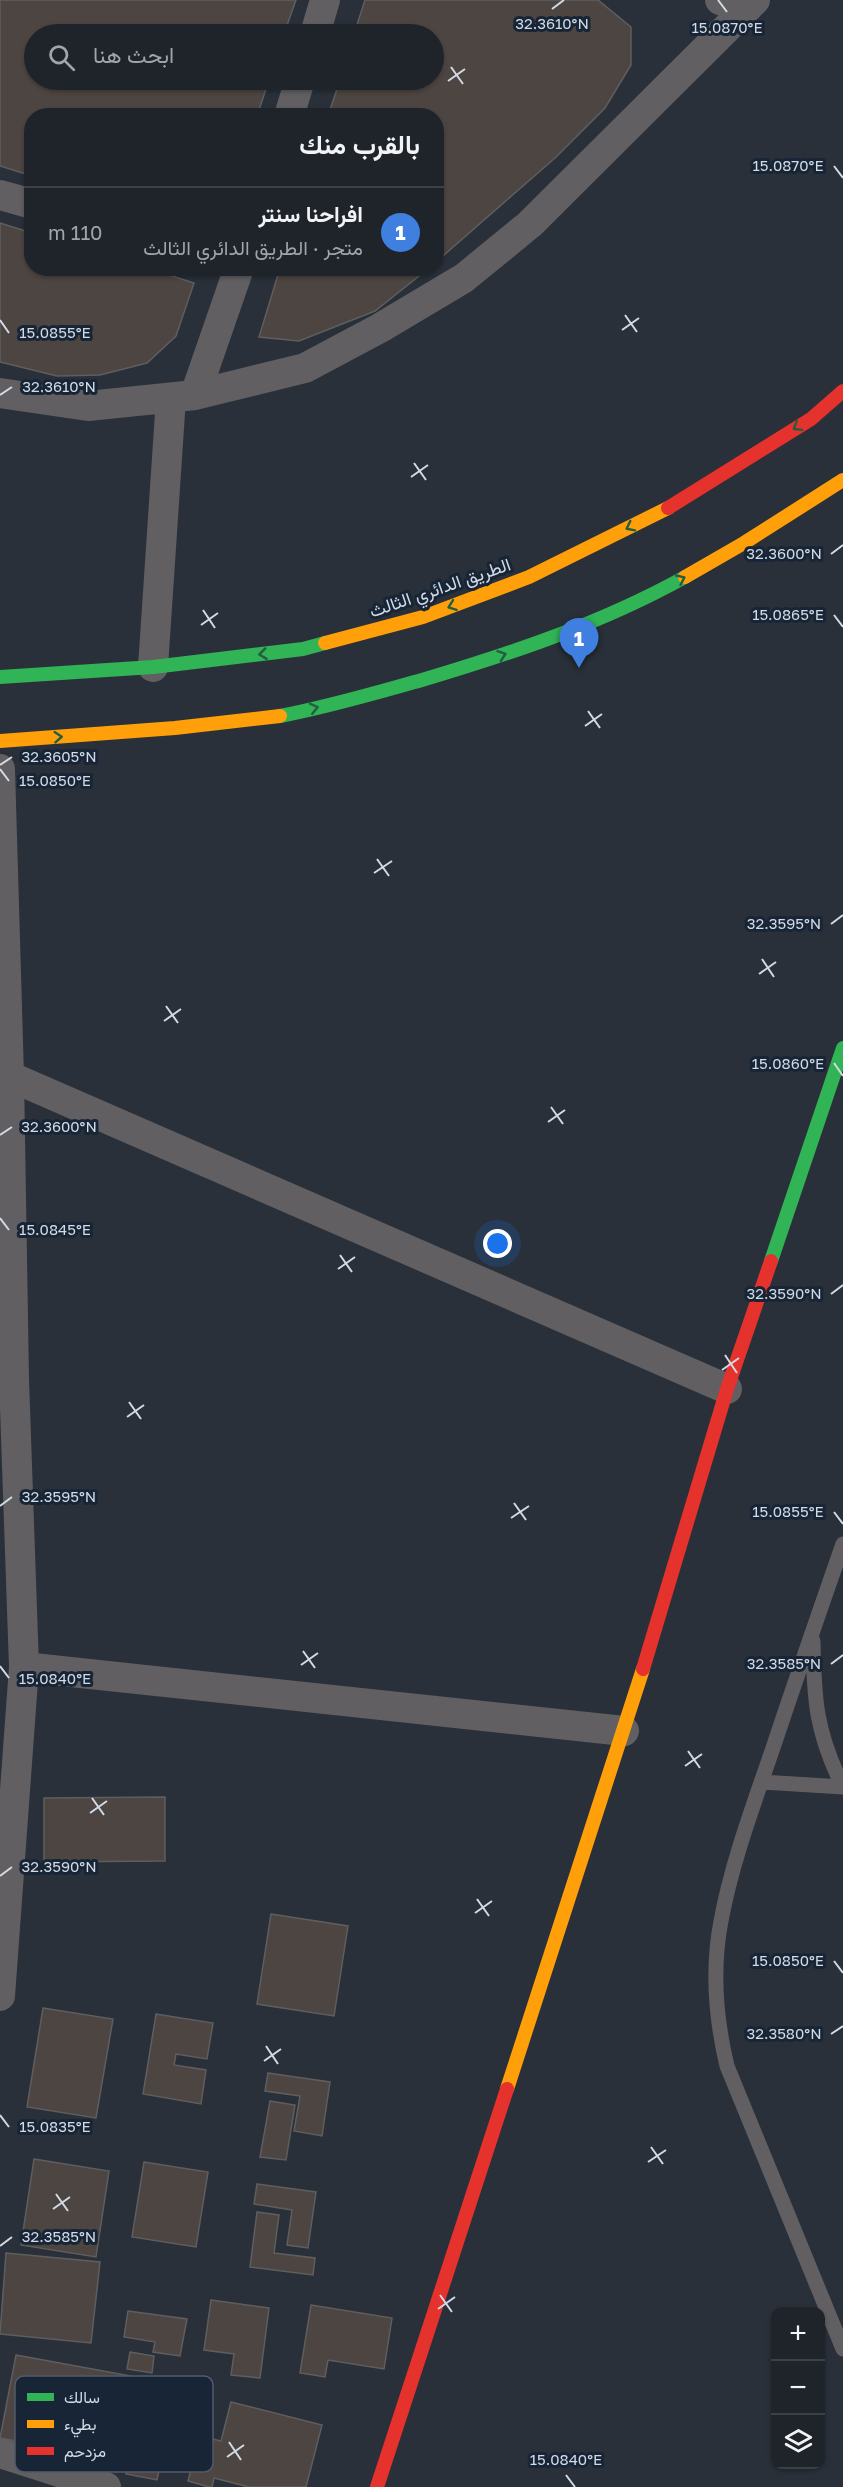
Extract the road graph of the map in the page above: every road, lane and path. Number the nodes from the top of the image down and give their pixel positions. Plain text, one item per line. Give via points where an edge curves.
1 (325, 0) edge
2 (740, 3) edge
3 (318, 24) edge
4 (297, 90) edge
5 (291, 108) edge
6 (0, 195) edge
7 (24, 202) edge
8 (236, 276) edge
9 (843, 391) edge
10 (0, 393) edge
11 (183, 397) junction
12 (843, 480) edge
13 (153, 667) junction
14 (0, 677) edge
15 (0, 696) edge
16 (0, 741) edge
17 (0, 769) edge
18 (843, 1048) edge
19 (9, 1076) junction
20 (7, 1378) edge
21 (727, 1389) junction
22 (843, 1544) edge
23 (813, 1629) junction
24 (24, 1667) junction
25 (624, 1731) junction
26 (761, 1782) junction
27 (6, 1806) edge
28 (0, 1996) edge
29 (843, 2349) edge
30 (0, 2453) edge
31 (15, 2458) edge
32 (59, 2472) edge
33 (106, 2487) edge
34 (377, 2487) edge

1 - 3 street
2 - 11 street via 530,224 464,278 305,368
4 - 5 street
6 - 7 street
8 - 11 street
9 -> 13 main road, الطريق الدائري الثالث via 811,419 679,502 529,577 423,616 303,649
10 - 11 street via 88,406
11 - 13 street
16 -> 12 main road via 282,715 470,666 571,631 694,573
13 - 14 main road, الطريق الدائري الثالث
14 - 15 street
17 - 19 street
18 - 21 main road
19 - 20 street
19 - 21 street
20 - 24 street
21 - 25 main road
22 - 23 lane
23 - 26 lane
23 - 26 lane via 814,1694 820,1732 843,1787
24 - 25 street
24 - 27 street
25 - 34 main road
26 - 29 lane via 721,1922 717,1976 719,2032 727,2066
27 - 28 street
30 - 31 street
32 - 33 street

